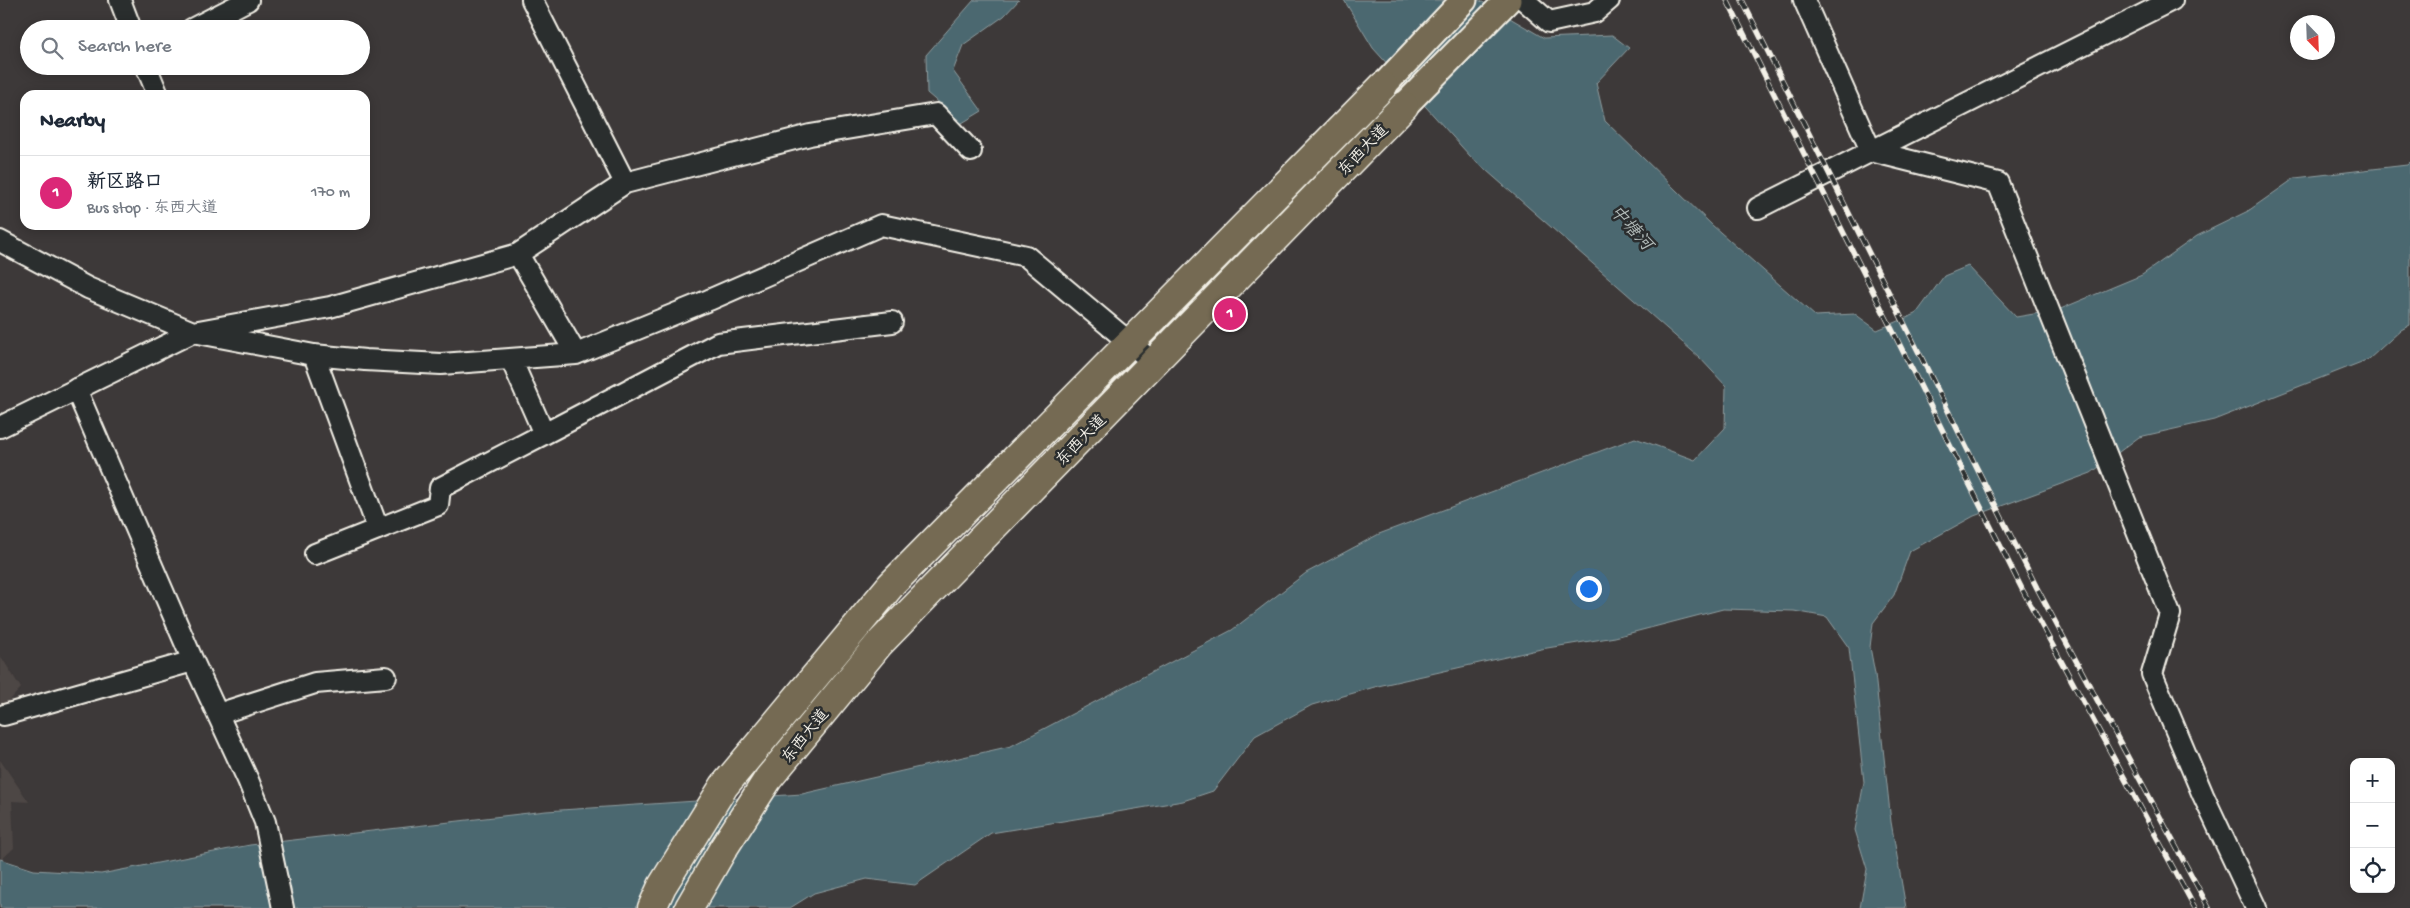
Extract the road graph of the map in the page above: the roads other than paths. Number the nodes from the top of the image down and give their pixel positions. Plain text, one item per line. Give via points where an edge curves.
1 (120, 0) edge
2 (248, 0) edge
3 (532, 0) edge
4 (1464, 0) edge
5 (1508, 0) edge
6 (1524, 0) edge
7 (1609, 0) edge
8 (1804, 0) edge
9 (2172, 0) edge
10 (128, 20) edge
11 (209, 20) edge
12 (150, 75) edge
13 (1383, 86) joint
14 (156, 90) edge
15 (1404, 106) joint
16 (971, 151) dead end
17 (1871, 151) junction
18 (625, 183) junction
19 (1758, 208) dead end
20 (0, 242) edge
21 (518, 254) junction
22 (892, 322) dead end
23 (193, 332) junction
24 (1130, 342) junction
25 (576, 354) junction
26 (314, 355) junction
27 (512, 359) junction
28 (1154, 363) junction
29 (76, 389) junction
30 (0, 427) edge
31 (544, 434) junction
32 (378, 529) junction
33 (315, 554) dead end
34 (193, 661) junction
35 (386, 677) dead end
36 (218, 714) junction
37 (4, 715) dead end
38 (283, 908) edge
39 (652, 908) edge
40 (690, 908) edge
41 (2256, 908) edge

1 - 10 street
2 - 11 street
3 - 18 street
4 - 13 main road, 东西大道
5 - 15 main road, 东西大道
6 - 7 street via 1549,22 1595,12
8 - 17 street
9 - 17 street
12 - 14 street
13 - 24 highway, 东西大道
15 - 28 highway, 东西大道
16 - 18 street via 936,114 810,135
17 - 19 street
17 - 41 street via 1998,183 2170,614 2152,674 2203,795
18 - 21 street
20 - 23 street via 88,288
21 - 23 street via 330,307
21 - 25 street
22 - 31 street via 718,343
23 - 26 street
23 - 29 street
24 - 25 street via 1026,256 881,225
24 - 28 street
24 - 39 highway, 东西大道 via 891,585 724,786 662,886
25 - 27 street
26 - 27 street via 441,364
26 - 32 street
27 - 31 street
28 - 40 highway, 东西大道 via 878,644 768,779
29 - 30 street
29 - 34 street
31 - 32 street via 440,488 438,505
32 - 33 street
34 - 36 street
34 - 37 street
35 - 36 street via 315,684
36 - 38 street via 264,822

